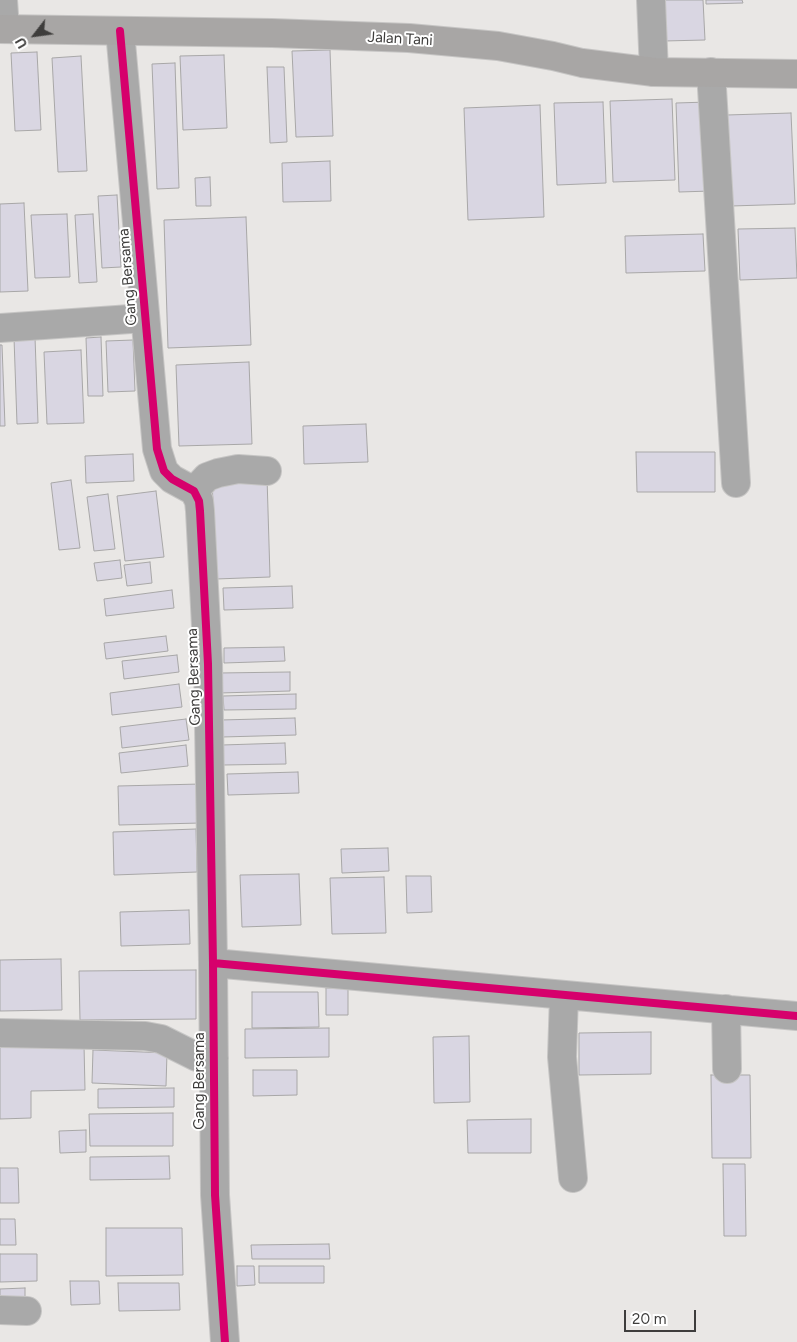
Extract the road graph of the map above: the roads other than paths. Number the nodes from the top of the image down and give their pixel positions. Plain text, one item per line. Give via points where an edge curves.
1 (3, 0) edge
2 (651, 0) edge
3 (3, 29) edge
4 (120, 31) junction
5 (654, 72) junction
6 (711, 72) junction
7 (797, 74) edge
8 (145, 318) junction
9 (0, 328) edge
10 (267, 471) dead end
11 (736, 483) dead end
12 (194, 491) junction
13 (213, 963) junction
14 (564, 995) junction
15 (726, 1009) junction
16 (797, 1016) edge
17 (0, 1033) edge
18 (214, 1058) junction
19 (726, 1069) dead end
20 (573, 1178) dead end
21 (0, 1310) edge
22 (27, 1311) dead end
23 (225, 1342) edge

1 - 3 street
2 - 5 street
3 - 4 highway, Jalan Tani
4 - 5 highway, Jalan Tani via 409,38 498,46 582,63
4 - 8 street, Gang Bersama
5 - 6 highway, Jalan Tani
6 - 7 highway, Jalan Tani
6 - 11 street
8 - 9 street
8 - 12 street, Gang Bersama via 158,449 164,471
10 - 12 street via 238,469 218,473 207,477
12 - 13 street, Gang Bersama via 200,511 208,664
13 - 14 street
13 - 18 street, Gang Bersama
14 - 15 street
14 - 20 street via 562,1058
15 - 16 street
15 - 19 street
17 - 18 street via 145,1036 161,1039 197,1057
18 - 23 street, Gang Bersama via 215,1195
21 - 22 street

